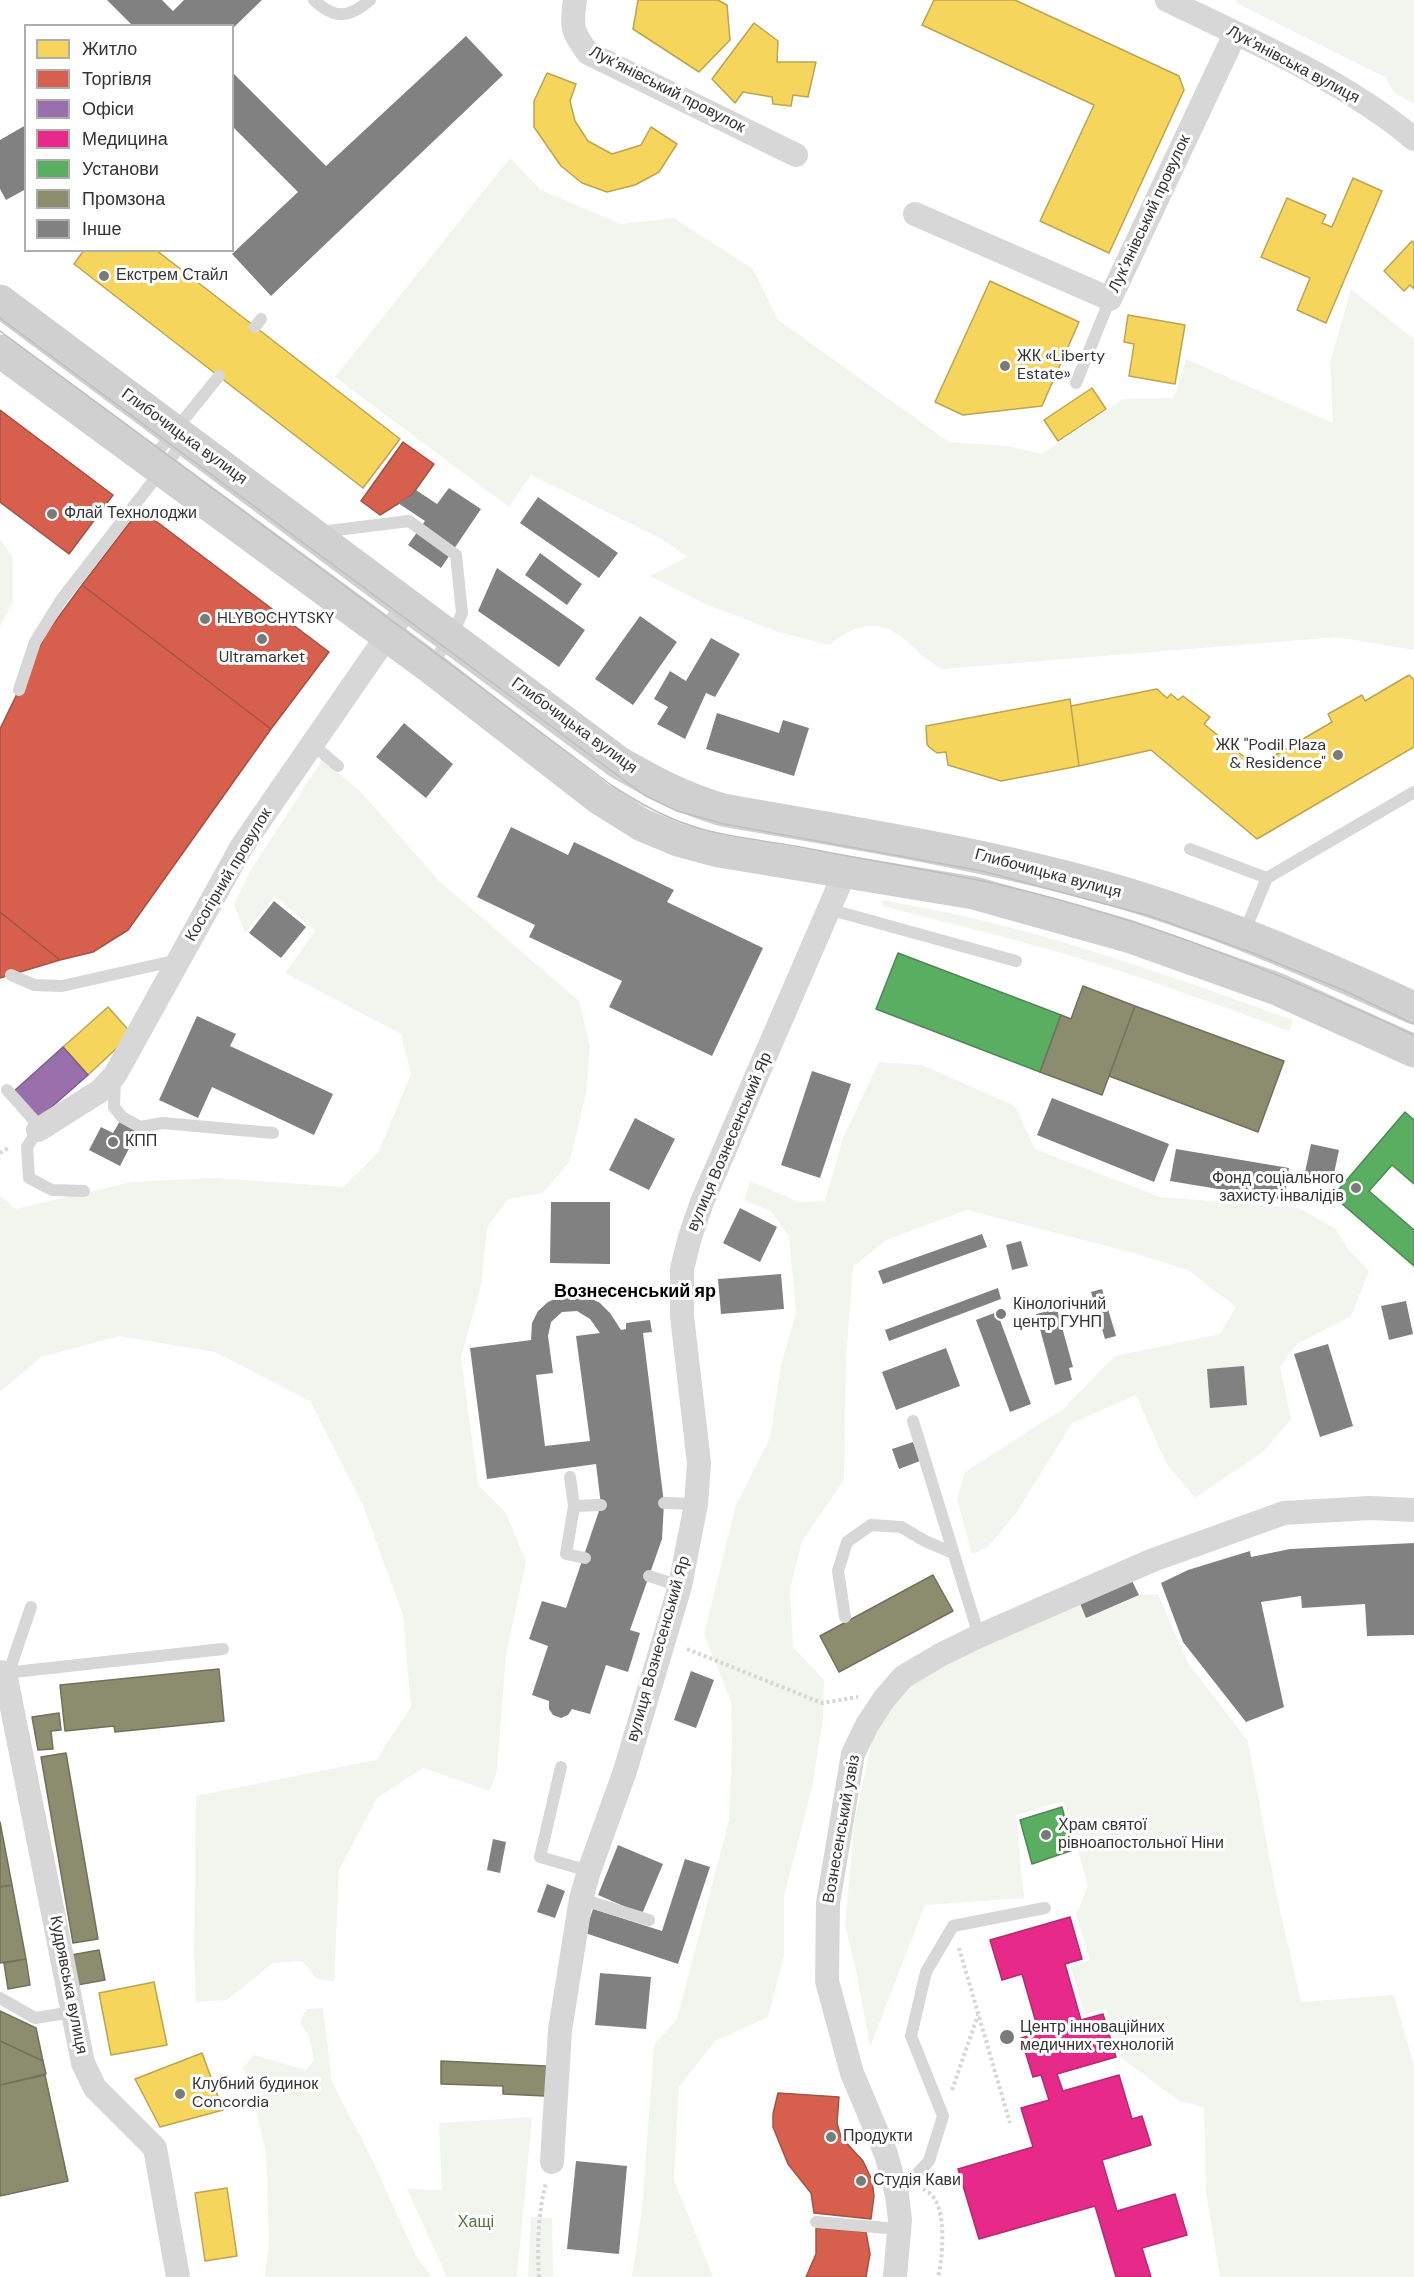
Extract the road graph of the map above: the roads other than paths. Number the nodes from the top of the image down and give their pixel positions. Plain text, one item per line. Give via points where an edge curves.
1 (314, 0) edge
2 (370, 0) edge
3 (576, 0) edge
4 (1167, 0) edge
5 (1235, 34) junction
6 (1414, 139) edge
7 (796, 155) dead end
8 (915, 214) dead end
9 (0, 300) edge
10 (1110, 300) junction
11 (0, 351) edge
12 (219, 376) dead end
13 (1076, 383) dead end
14 (181, 434) junction
15 (156, 466) junction
16 (313, 533) junction
17 (409, 604) junction
18 (387, 635) junction
19 (452, 636) junction
20 (430, 667) junction
21 (19, 690) dead end
22 (312, 744) junction
23 (338, 765) dead end
24 (1414, 792) edge
25 (1190, 849) dead end
26 (845, 872) junction
27 (1267, 878) junction
28 (828, 909) junction
29 (1244, 934) junction
30 (180, 960) junction
31 (1016, 961) dead end
32 (10, 975) dead end
33 (1414, 1008) edge
34 (1414, 1051) edge
35 (115, 1075) junction
36 (7, 1090) dead end
37 (40, 1129) junction
38 (273, 1133) dead end
39 (84, 1191) dead end
40 (913, 1421) dead end
41 (570, 1477) dead end
42 (664, 1503) dead end
43 (696, 1504) junction
44 (574, 1506) junction
45 (602, 1506) dead end
46 (1414, 1510) edge
47 (953, 1552) junction
48 (585, 1558) dead end
49 (649, 1576) dead end
50 (680, 1586) junction
51 (31, 1607) dead end
52 (845, 1617) dead end
53 (979, 1636) junction
54 (223, 1649) dead end
55 (3, 1672) edge
56 (561, 1767) dead end
57 (588, 1871) junction
58 (581, 1899) junction
59 (1045, 1908) dead end
60 (648, 1920) dead end
61 (0, 1998) edge
62 (73, 2012) junction
63 (552, 2162) road end
64 (904, 2187) junction
65 (816, 2222) dead end
66 (899, 2229) junction
67 (178, 2277) edge
68 (894, 2277) edge

1 - 2 lane via 332,13 344,15
3 - 7 street, Лукʼянівський провулок via 575,36 588,53
4 - 5 street, Лукʼянівська вулиця
5 - 6 street, Лукʼянівська вулиця via 1347,90
5 - 10 street, Лукʼянівський провулок
8 - 10 street, Лукʼянівський провулок
9 - 14 main road, Глибочицька вулиця
10 - 13 lane
11 - 15 main road
12 - 14 lane
14 - 15 lane
14 - 16 main road, Глибочицька вулиця
15 - 18 main road
15 - 21 lane via 35,642
16 - 17 main road, Глибочицька вулиця
16 - 19 lane via 409,521 456,555 462,613
17 - 18 street, Косогірний провулок
17 - 19 main road, Глибочицька вулиця
18 - 20 main road
18 - 22 street, Косогірний провулок
19 - 20 lane
19 - 29 main road, Глибочицька вулиця via 618,762 689,800 723,810 1011,863 1111,889
20 - 26 main road via 599,798 642,825 719,851
22 - 23 lane
22 - 30 street, Косогірний провулок via 242,846
24 - 27 lane
25 - 27 lane
26 - 28 street, вулиця Вознесенський Яр
26 - 34 main road via 974,893 1128,936 1278,989
27 - 29 lane
28 - 31 lane
28 - 43 street, вулиця Вознесенський Яр via 702,1203 682,1269 682,1316 699,1463
29 - 33 main road, Глибочицька вулиця
30 - 32 lane via 62,986 34,986
30 - 35 street, Косогірний провулок
35 - 37 street, Косогірний провулок via 100,1091
35 - 38 lane via 114,1107 122,1117 140,1127 163,1123
36 - 37 lane
37 - 39 lane via 27,1147 29,1178 52,1190
40 - 47 lane
41 - 44 lane
42 - 43 lane
43 - 50 street, вулиця Вознесенський Яр
44 - 45 lane
44 - 48 lane via 566,1554
46 - 53 street, Вознесенський узвіз via 1370,1508 1284,1513 1153,1560
47 - 52 lane via 901,1527 871,1525 847,1542 838,1571
47 - 53 lane
49 - 50 lane
50 - 57 street, вулиця Вознесенський Яр via 625,1772
51 - 55 lane via 12,1663
53 - 64 street, Вознесенський узвіз via 903,1677 867,1725 853,1754 828,1903 827,1981 852,2073
54 - 55 lane
55 - 62 street, Кудрявська вулиця
56 - 57 lane via 540,1857
57 - 58 street, вулиця Вознесенський Яр
58 - 60 lane
58 - 63 street, вулиця Вознесенський Яр via 560,2030
59 - 64 lane via 953,1926 926,1972 911,2036 943,2116 928,2161
61 - 62 lane via 35,2018
62 - 67 street, Кудрявська вулиця via 83,2063 95,2088 155,2148
64 - 66 street, Вознесенський узвіз
65 - 66 lane
66 - 68 street, Вознесенський узвіз

